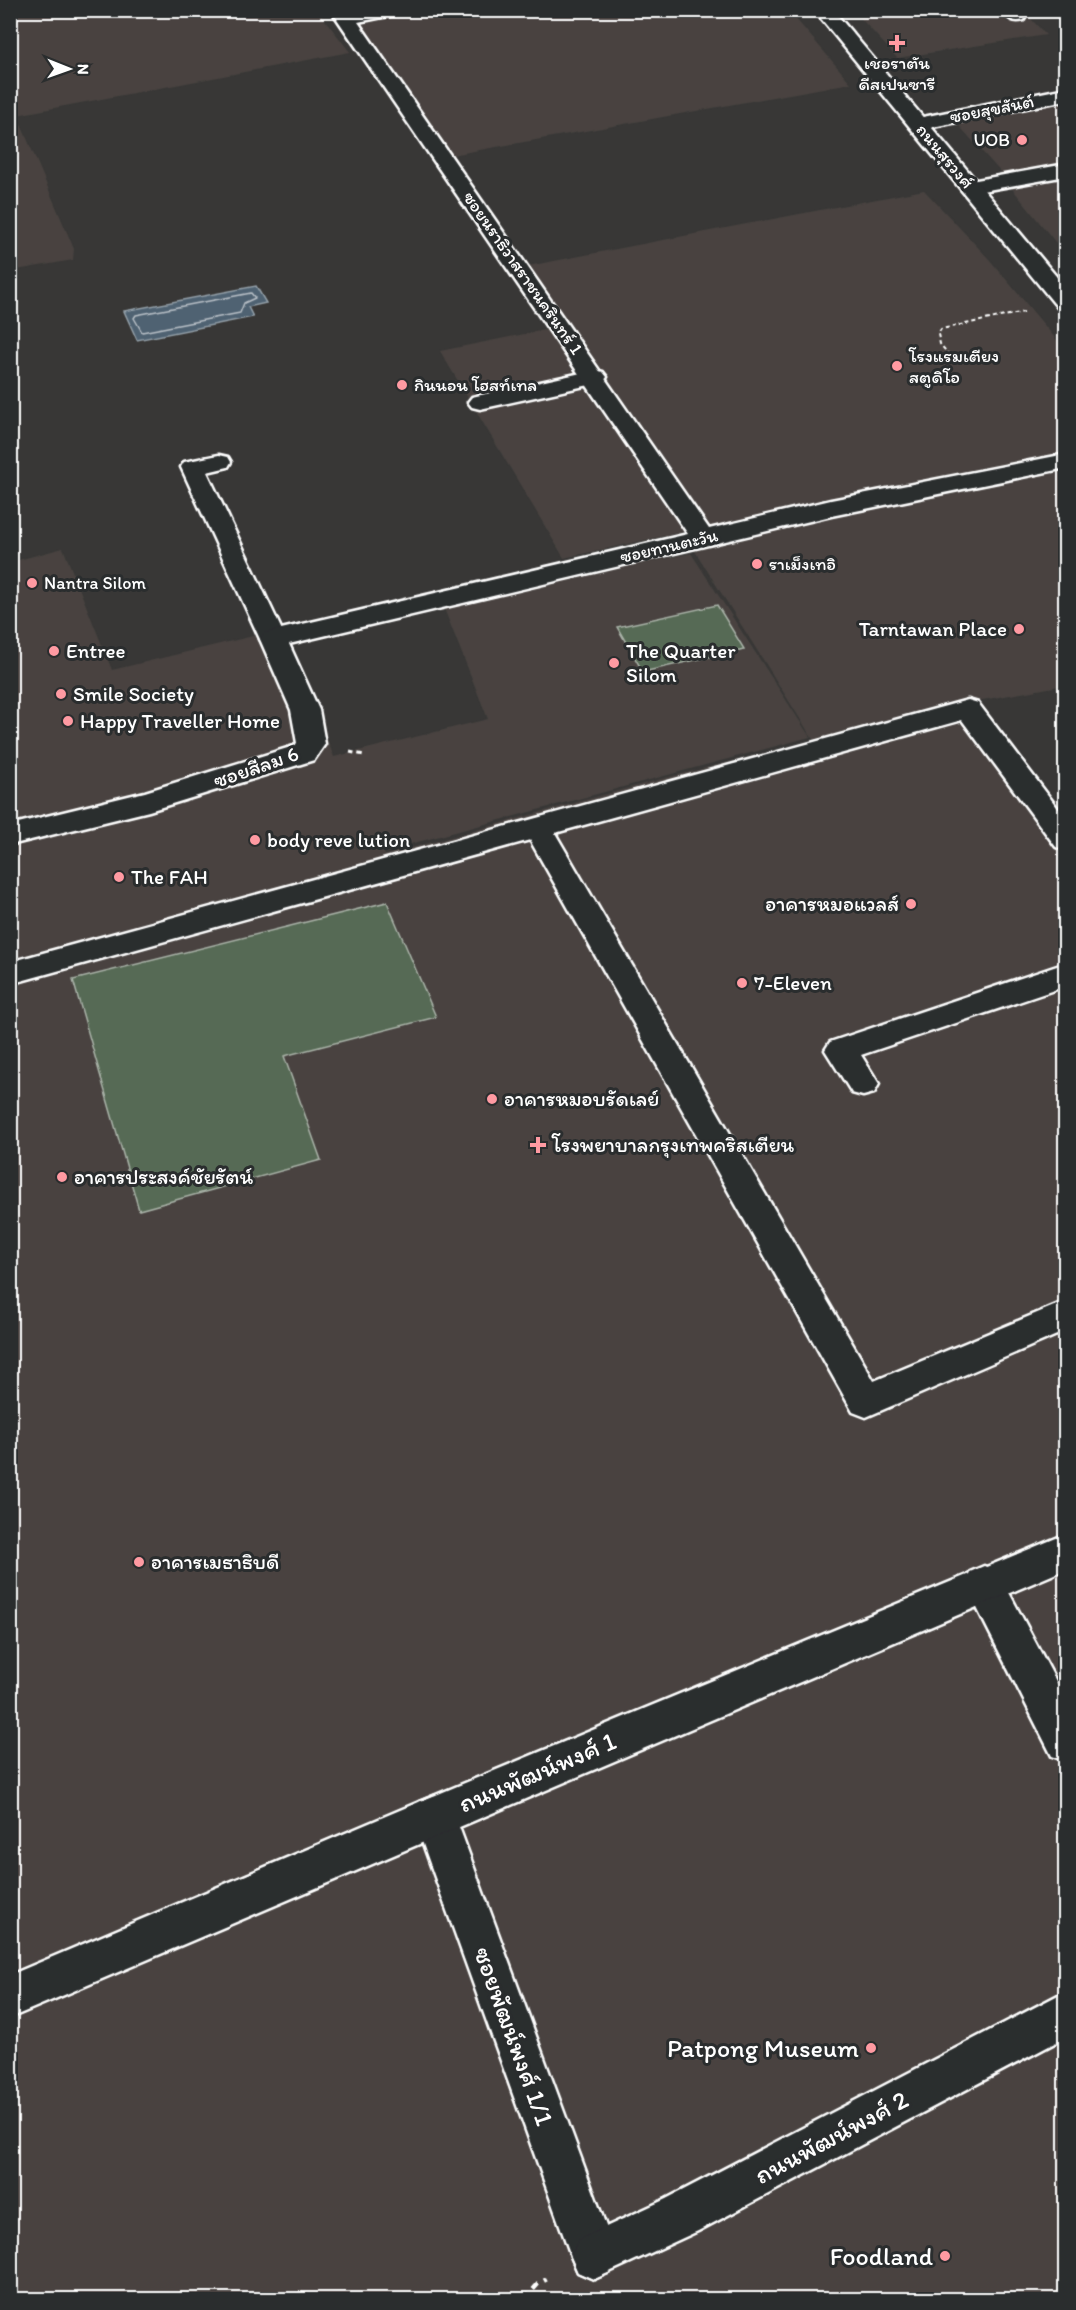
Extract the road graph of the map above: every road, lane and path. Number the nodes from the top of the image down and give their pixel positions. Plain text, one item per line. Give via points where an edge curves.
1 (391, 10) edge
2 (823, 10) edge
3 (343, 14) edge
4 (1065, 94) edge
5 (918, 124) junction
6 (1065, 170) edge
7 (971, 188) junction
8 (1065, 303) edge
9 (1028, 312) dead end
10 (954, 361) dead end
11 (595, 377) junction
12 (480, 402) dead end
13 (1065, 461) edge
14 (219, 462) dead end
15 (703, 538) junction
16 (273, 639) junction
17 (538, 829) junction
18 (10, 835) edge
19 (1065, 840) edge
20 (10, 973) edge
21 (1065, 974) edge
22 (863, 1084) dead end
23 (1065, 1315) edge
24 (1065, 1551) edge
25 (984, 1584) junction
26 (1065, 1742) edge
27 (434, 1816) junction
28 (10, 1997) edge
29 (1065, 2013) edge
30 (594, 2256) joint

1 - 3 street
2 - 5 street, ถนนสุรวงศ์
3 - 11 street, ซอยนราธิวาสราชนครินทร์ 1
4 - 5 street, ซอยสุขสันต์
5 - 7 street, ถนนสุรวงศ์
6 - 7 street
7 - 8 street, ถนนสุรวงศ์
9 - 10 path via 940,329 940,344
11 - 12 street
11 - 15 street, ซอยนราธิวาสราชนครินทร์ 1
13 - 15 street, ซอยทานตะวัน
14 - 16 street, ซอยสีลม 6 via 193,467
15 - 16 street, ซอยทานตะวัน
16 - 18 street, ซอยสีลม 6 via 305,710 311,744 304,753 149,801
17 - 19 street via 968,709
17 - 20 street
17 - 23 street via 866,1401 1016,1326
21 - 22 street via 841,1050
24 - 25 street, ถนนพัฒน์พงศ์ 1
25 - 26 street
25 - 27 street, ถนนพัฒน์พงศ์ 1
27 - 28 street, ถนนพัฒน์พงศ์ 1
27 - 30 street, ซอยพัฒน์พงศ์ 1/1
29 - 30 street, ถนนพัฒน์พงศ์ 2 via 682,2215

